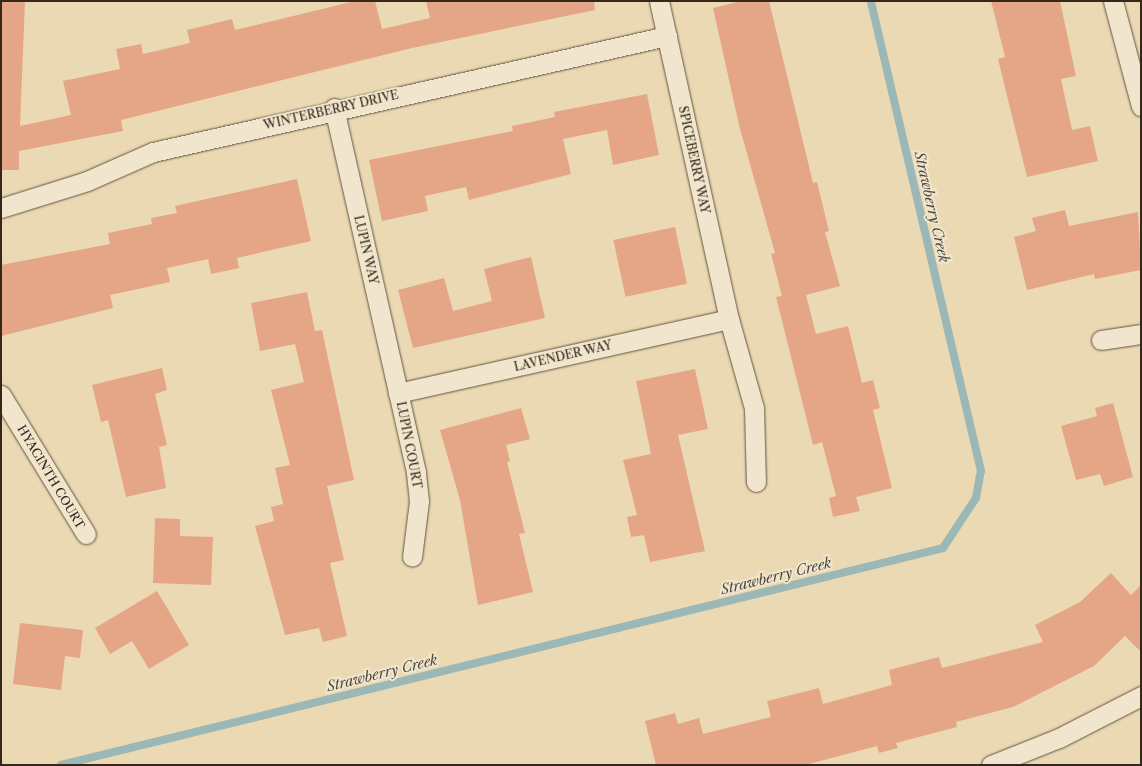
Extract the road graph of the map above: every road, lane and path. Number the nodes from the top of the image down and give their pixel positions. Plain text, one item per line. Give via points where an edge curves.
1 (659, 1) edge
2 (1114, 1) edge
3 (667, 36) junction
4 (1141, 106) edge
5 (334, 108) junction
6 (1, 208) edge
7 (729, 319) junction
8 (1141, 334) edge
9 (1101, 340) dead end
10 (398, 393) junction
11 (1, 395) edge
12 (756, 482) dead end
13 (86, 534) dead end
14 (412, 557) dead end
15 (1141, 696) edge
16 (991, 765) edge

1 - 3 street, SPICEBERRY WAY
2 - 4 street
3 - 5 street, WINTERBERRY DRIVE
3 - 7 street, SPICEBERRY WAY
5 - 6 street, WINTERBERRY DRIVE via 153,152 86,181
5 - 10 street, LUPIN WAY
7 - 10 street, LAVENDER WAY
7 - 12 street, SPICEBERRY WAY via 754,408
8 - 9 street
10 - 14 street, LUPIN COURT via 419,501
11 - 13 street, HYACINTH COURT
15 - 16 street via 1060,738

